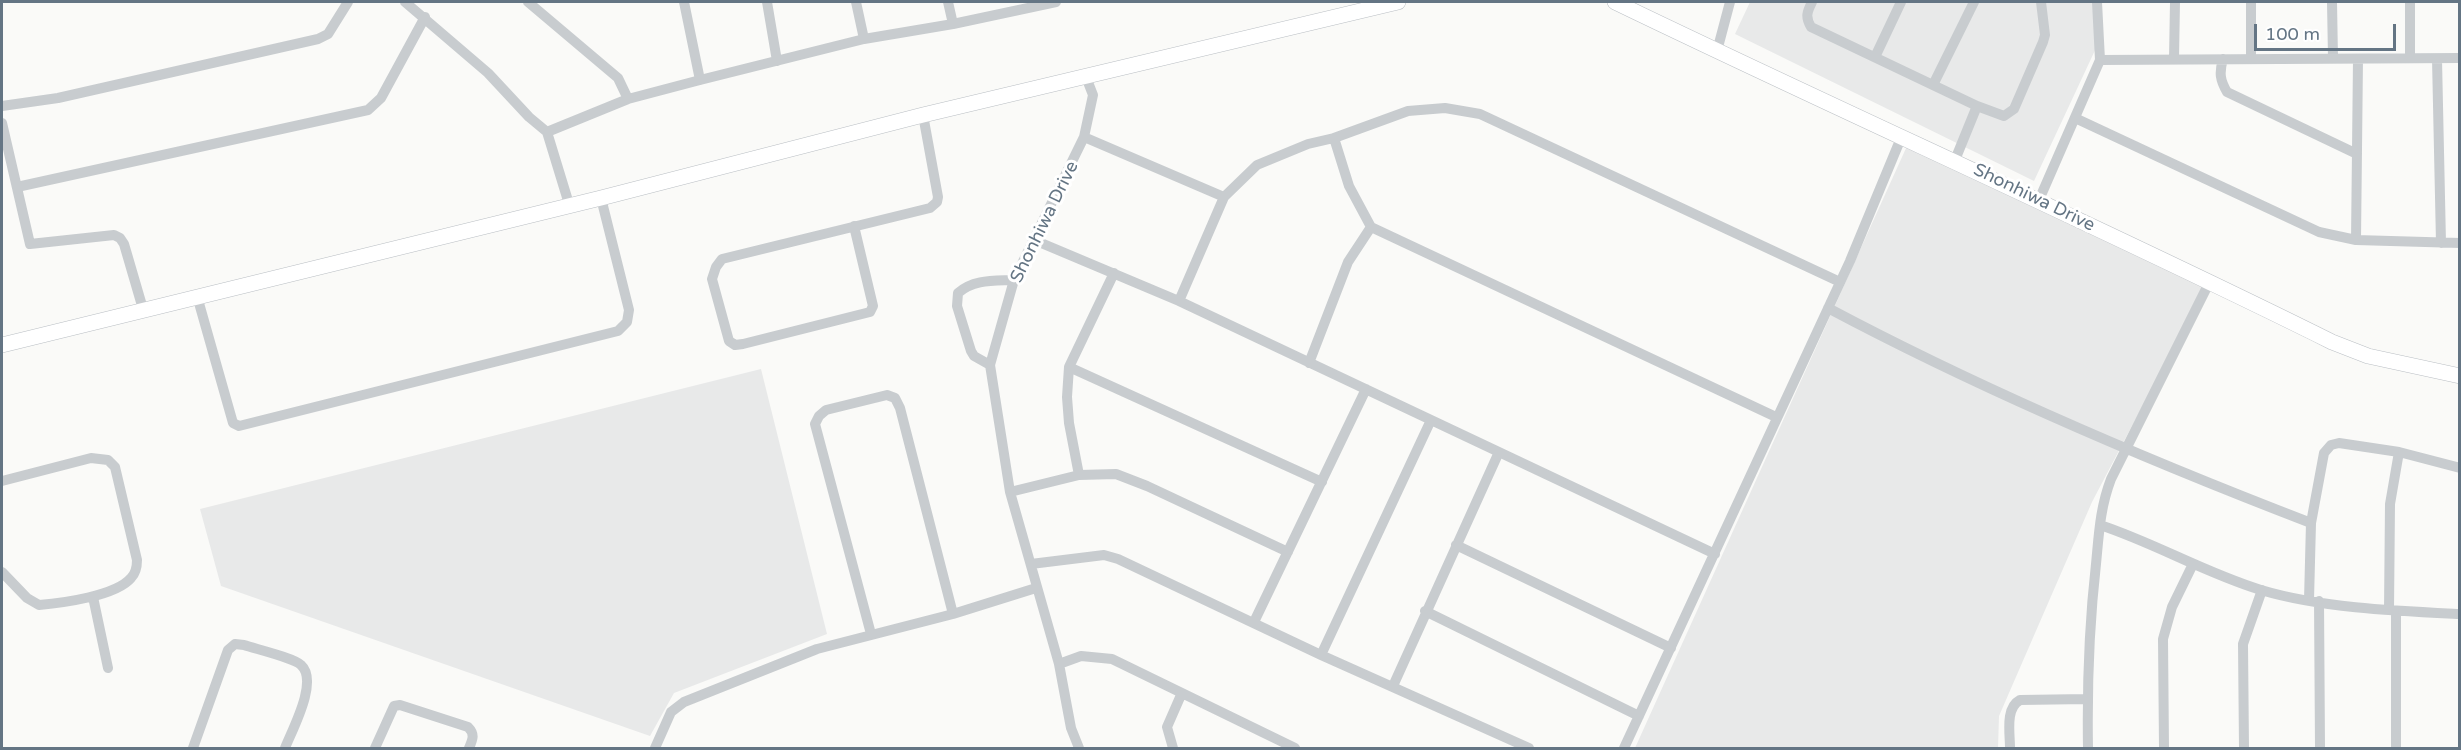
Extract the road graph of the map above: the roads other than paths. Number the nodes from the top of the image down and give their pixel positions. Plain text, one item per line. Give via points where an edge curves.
1 (348, 2) edge
2 (405, 2) edge
3 (684, 2) edge
4 (767, 2) edge
5 (856, 2) edge
6 (948, 2) edge
7 (1056, 2) edge
8 (1398, 2) edge
9 (1615, 2) edge
10 (1730, 2) edge
11 (1812, 2) edge
12 (1901, 2) edge
13 (1974, 2) edge
14 (2041, 2) edge
15 (2097, 2) edge
16 (2175, 2) edge
17 (2251, 2) edge
18 (2332, 2) edge
19 (2410, 2) edge
20 (535, 4) edge
21 (1035, 4) edge
22 (424, 17) junction
23 (952, 24) junction
24 (864, 39) junction
25 (1717, 51) junction
26 (1875, 57) junction
27 (2333, 58) junction
28 (2410, 58) junction
29 (2460, 58) edge
30 (2175, 59) junction
31 (2223, 59) junction
32 (2251, 59) junction
33 (2358, 59) junction
34 (2437, 59) junction
35 (2100, 60) junction
36 (777, 61) junction
37 (1086, 77) junction
38 (700, 80) junction
39 (1933, 85) junction
40 (628, 99) junction
41 (2, 106) edge
42 (1977, 106) junction
43 (923, 115) junction
44 (2075, 118) junction
45 (2, 123) edge
46 (547, 132) junction
47 (1084, 137) junction
48 (1334, 138) junction
49 (1901, 138) junction
50 (2357, 154) junction
51 (1955, 160) junction
52 (17, 187) junction
53 (1224, 197) junction
54 (601, 198) junction
55 (2039, 200) junction
56 (569, 204) junction
57 (854, 226) junction
58 (1371, 227) junction
59 (1034, 240) junction
60 (2356, 240) junction
61 (2441, 243) junction
62 (2460, 243) edge
63 (1114, 273) junction
64 (1014, 280) junction
65 (2210, 281) junction
66 (1840, 282) junction
67 (197, 296) junction
68 (1179, 302) junction
69 (1828, 308) junction
70 (143, 309) junction
71 (2, 345) edge
72 (1309, 363) junction
73 (990, 365) junction
74 (1069, 367) junction
75 (2460, 376) edge
76 (1366, 389) junction
77 (1776, 417) junction
78 (1431, 420) junction
79 (2127, 451) junction
80 (1499, 452) junction
81 (2399, 452) junction
82 (2460, 468) edge
83 (1078, 475) junction
84 (2, 481) edge
85 (1322, 482) junction
86 (1010, 492) junction
87 (2312, 523) junction
88 (2100, 525) junction
89 (1456, 544) junction
90 (1288, 552) junction
91 (1715, 554) junction
92 (1030, 564) junction
93 (2193, 564) junction
94 (2, 572) edge
95 (1036, 588) junction
96 (2262, 590) junction
97 (93, 597) junction
98 (2314, 600) junction
99 (2392, 610) junction
100 (1425, 611) junction
101 (953, 614) junction
102 (2460, 614) edge
103 (1254, 622) junction
104 (871, 634) junction
105 (1671, 648) junction
106 (1321, 655) junction
107 (1059, 664) junction
108 (108, 668) dead end
109 (1393, 686) junction
110 (1181, 695) junction
111 (2087, 699) junction
112 (1639, 716) junction
113 (194, 748) edge
114 (285, 748) edge
115 (375, 748) edge
116 (469, 748) edge
117 (655, 748) edge
118 (1079, 748) edge
119 (1173, 748) edge
120 (1294, 748) edge
121 (1529, 748) edge
122 (1624, 748) edge
123 (2010, 748) edge
124 (2088, 748) edge
125 (2164, 748) edge
126 (2244, 748) edge
127 (2320, 748) edge
128 (2396, 748) edge

1 - 41 street via 328,34 318,39 58,98
2 - 22 street
3 - 38 street
4 - 36 street
5 - 24 street
6 - 23 street
7 - 21 street
8 - 37 street
9 - 25 street, Shonhiwa Drive
10 - 25 street
11 - 26 street via 1806,20 1811,27
12 - 26 street
13 - 39 street
14 - 42 street via 2045,35 2013,109 2004,116
15 - 35 street
16 - 30 street
17 - 32 street
18 - 27 street
19 - 28 street
20 - 40 street via 618,78
21 - 23 street
22 - 46 street
22 - 52 street via 381,98 368,110
23 - 24 street
24 - 36 street
25 - 49 street, Shonhiwa Drive
26 - 39 street
27 - 32 street
27 - 33 street
28 - 33 street
28 - 34 street
29 - 34 street
30 - 31 street
30 - 35 street
31 - 32 street
31 - 50 street via 2221,82 2227,92
33 - 50 street
34 - 61 street
35 - 44 street
36 - 38 street
37 - 43 street
37 - 47 street, Shonhiwa Drive via 1093,95
38 - 40 street
39 - 42 street
40 - 46 street
42 - 51 street
43 - 54 street
43 - 57 street via 937,202 930,208
44 - 55 street
44 - 60 street via 2290,220 2319,232
45 - 52 street
46 - 56 street
47 - 53 street
47 - 59 street, Shonhiwa Drive
48 - 53 street via 1257,165
48 - 58 street via 1349,186
48 - 66 street via 1408,111 1445,108 1480,114
49 - 51 street, Shonhiwa Drive
49 - 66 street
50 - 60 street
51 - 55 street, Shonhiwa Drive
52 - 70 street via 30,244 114,235 120,238
53 - 68 street
54 - 56 street
54 - 67 street via 629,310 627,322 618,331 239,426 233,423
55 - 65 street, Shonhiwa Drive
56 - 67 street
57 - 57 street via 723,259 712,279 729,341 743,344 870,312 873,306
58 - 72 street via 1348,262
58 - 77 street
59 - 63 street
59 - 64 street, Shonhiwa Drive
60 - 61 street
61 - 62 street
63 - 68 street
63 - 74 street
64 - 73 street, Shonhiwa Drive
64 - 73 street via 984,281 958,293 957,306 971,351
65 - 75 street, Shonhiwa Drive via 2368,356
65 - 79 street
66 - 69 street
67 - 70 street
68 - 72 street
69 - 77 street
69 - 79 street
70 - 71 street
72 - 76 street
73 - 86 street, Shonhiwa Drive
74 - 83 street via 1069,423
74 - 85 street
76 - 78 street
76 - 85 street
77 - 91 street
78 - 80 street
78 - 106 street
79 - 87 street
79 - 88 street via 2105,495
80 - 89 street
80 - 91 street
81 - 82 street
81 - 87 street via 2331,445 2324,453
81 - 99 street via 2390,504
83 - 86 street
83 - 90 street via 1116,474
84 - 97 street via 91,458 108,460 115,467 136,569 123,585
85 - 90 street
86 - 92 street, Shonhiwa Drive
87 - 98 street
88 - 93 street
88 - 111 street
89 - 100 street
89 - 105 street
90 - 103 street
91 - 105 street
92 - 95 street, Shonhiwa Drive
92 - 103 street via 1104,555
93 - 96 street
93 - 125 street via 2172,607 2163,639
94 - 97 street via 39,605
95 - 101 street
95 - 107 street, Shonhiwa Drive
96 - 98 street
96 - 126 street via 2243,644
97 - 108 street
98 - 99 street
98 - 127 street
99 - 102 street
99 - 128 street
100 - 109 street
100 - 112 street
101 - 104 street
101 - 104 street via 900,408 887,395 826,410 814,424
103 - 106 street
104 - 117 street via 817,649 684,702 668,718
105 - 112 street
106 - 109 street
107 - 110 street via 1081,656 1112,659
107 - 118 street, Shonhiwa Drive via 1071,728
109 - 121 street
110 - 119 street via 1167,727
110 - 120 street
111 - 123 street via 2015,703 2010,710
111 - 124 street
112 - 122 street
113 - 114 street via 228,650 235,644 300,664 307,672 309,685
115 - 116 street via 390,712 400,705 468,727 474,737

